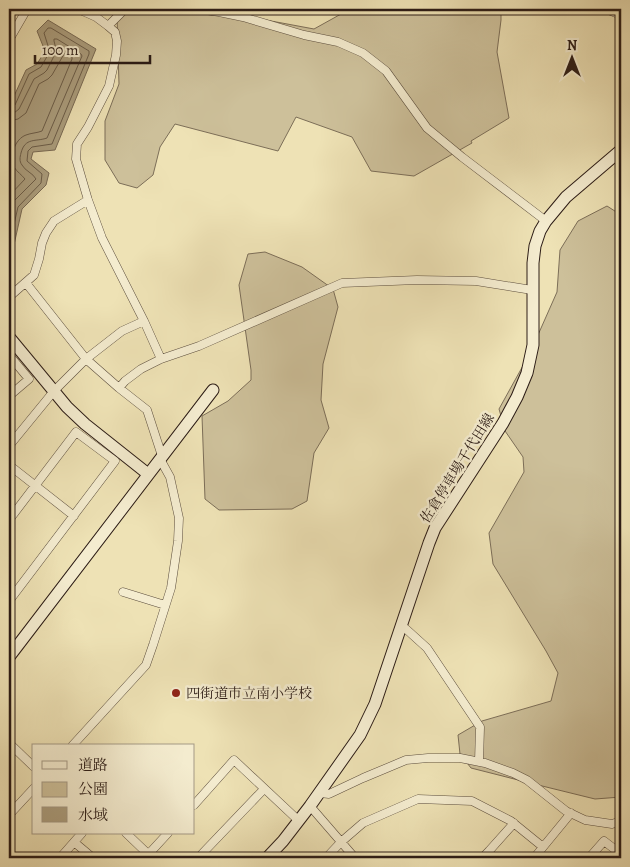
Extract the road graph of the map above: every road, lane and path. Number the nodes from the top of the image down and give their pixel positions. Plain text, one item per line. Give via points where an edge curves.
1 (27, 9) edge
2 (78, 9) edge
3 (125, 9) edge
4 (198, 9) edge
5 (606, 9) edge
6 (621, 15) edge
7 (108, 26) junction
8 (9, 40) edge
9 (621, 150) edge
10 (88, 200) junction
11 (546, 221) junction
12 (26, 283) junction
13 (532, 290) junction
14 (9, 297) edge
15 (144, 321) junction
16 (9, 337) edge
17 (9, 355) edge
18 (86, 358) junction
19 (161, 358) junction
20 (119, 388) junction
21 (213, 390) dead end
22 (54, 391) junction
23 (9, 396) edge
24 (9, 446) edge
25 (161, 457) junction
26 (9, 465) edge
27 (148, 474) junction
28 (35, 486) junction
29 (74, 516) junction
30 (9, 520) edge
31 (123, 592) dead end
32 (9, 600) edge
33 (165, 605) junction
34 (401, 626) junction
35 (9, 657) edge
36 (9, 742) edge
37 (74, 744) edge
38 (479, 762) junction
39 (32, 766) edge
40 (264, 789) junction
41 (32, 790) edge
42 (320, 793) junction
43 (195, 804) edge
44 (310, 806) junction
45 (570, 813) junction
46 (9, 815) edge
47 (299, 821) junction
48 (621, 821) edge
49 (514, 824) junction
50 (81, 834) edge
51 (127, 834) edge
52 (167, 834) edge
53 (74, 842) junction
54 (341, 842) junction
55 (543, 847) junction
56 (621, 854) edge
57 (147, 856) edge
58 (60, 858) edge
59 (93, 858) edge
60 (198, 858) edge
61 (267, 858) edge
62 (326, 858) edge
63 (355, 858) edge
64 (482, 858) edge
65 (534, 858) edge
66 (589, 858) edge

1 - 8 street
2 - 7 street
3 - 7 street
4 - 11 street via 243,17 338,42 363,53 386,71 427,128
5 - 6 street
7 - 10 street via 115,32 117,41 109,86 77,144 76,159
9 - 11 main road, 佐倉停車場千代田線 via 566,197
10 - 12 street via 54,221 42,243 34,276
10 - 15 street via 102,238
11 - 13 main road, 佐倉停車場千代田線 via 535,246
12 - 14 street
12 - 18 street
13 - 19 street via 476,282 342,282 199,346
13 - 34 main road, 佐倉停車場千代田線 via 533,345 527,373 503,423 435,528
15 - 18 street via 122,331
15 - 19 street
16 - 22 main road
17 - 23 street via 29,379
18 - 20 street
18 - 22 street
19 - 20 street via 140,369
20 - 25 street via 147,410
21 - 25 main road
22 - 24 street
22 - 27 main road via 84,424
25 - 27 main road
25 - 33 street via 170,477 178,518 173,576
26 - 28 street
27 - 35 main road
28 - 29 street
28 - 29 street via 76,432 116,461
28 - 30 street
29 - 32 street
31 - 33 street
33 - 37 street via 146,665
34 - 38 street via 427,648 480,728
34 - 42 main road, 佐倉停車場千代田線 via 366,725
36 - 39 street
38 - 42 street via 451,758 406,760 330,794
38 - 45 street via 527,780
40 - 43 street via 234,760
40 - 47 street
40 - 60 street
41 - 46 street
42 - 44 main road, 佐倉停車場千代田線
44 - 47 main road, 佐倉停車場千代田線
44 - 54 street
45 - 48 street via 599,823
45 - 55 street
47 - 61 main road, 佐倉停車場千代田線
49 - 54 street via 472,802 418,799 363,823
49 - 55 street
49 - 64 street
50 - 53 street
51 - 57 street
52 - 57 street
53 - 58 street
53 - 59 street
54 - 62 street
54 - 63 street
55 - 65 street
56 - 66 street via 604,841

